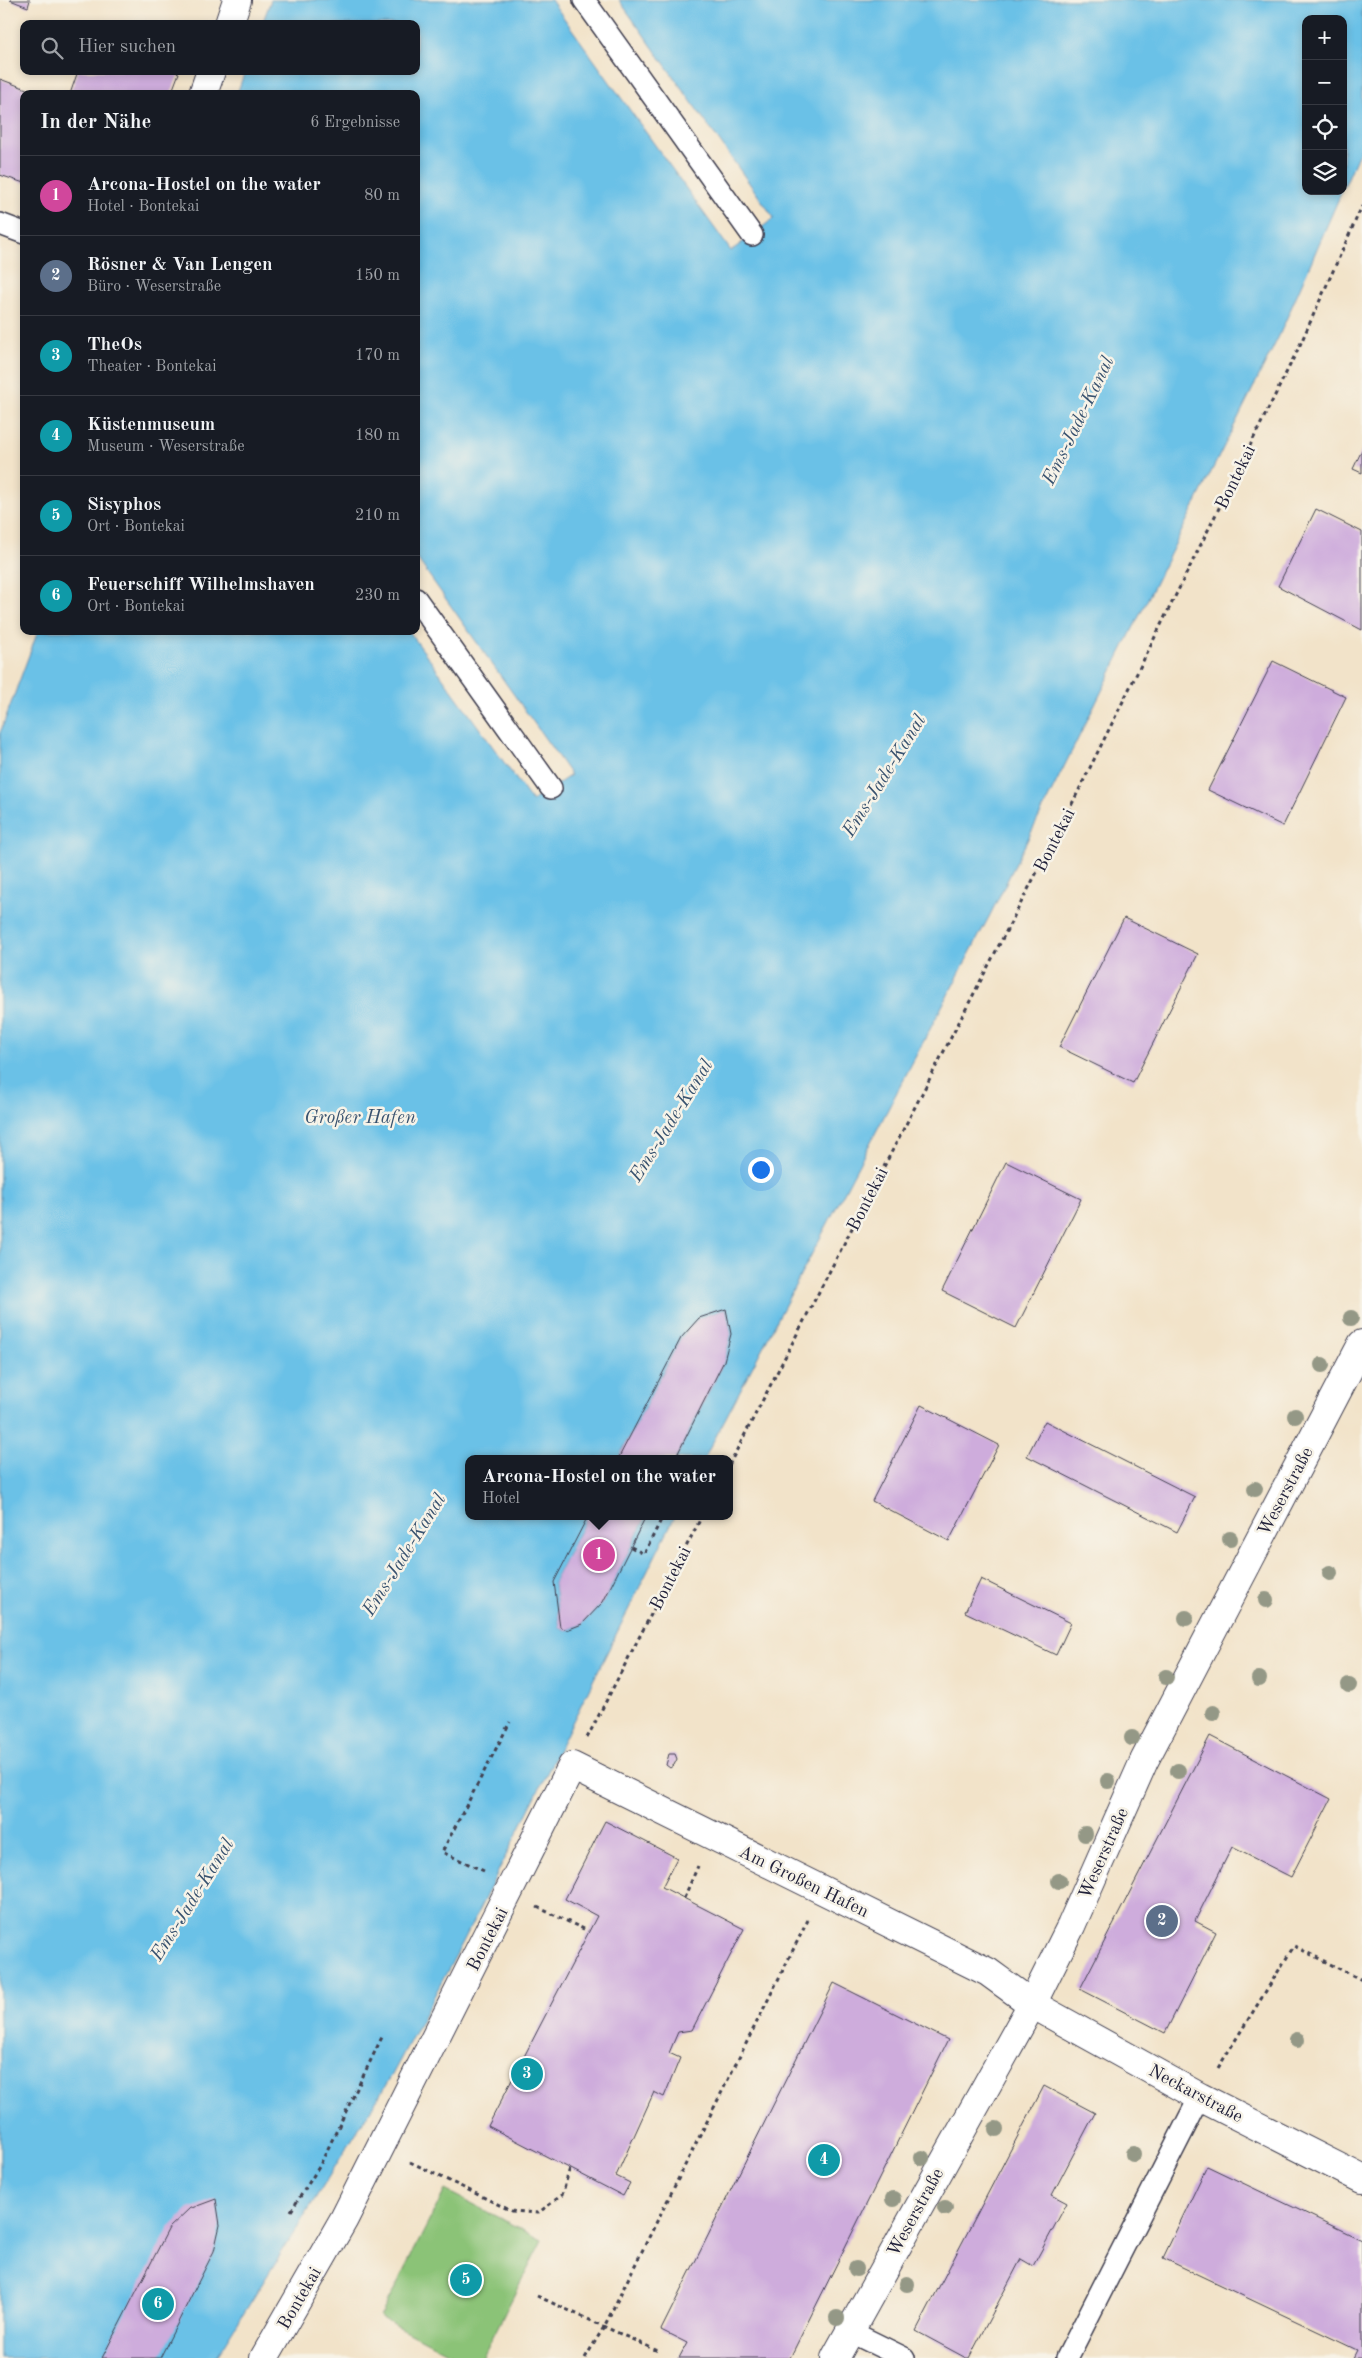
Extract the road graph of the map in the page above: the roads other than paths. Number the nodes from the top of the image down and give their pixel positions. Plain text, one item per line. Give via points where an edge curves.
1 (237, 0) edge
2 (584, 0) edge
3 (230, 20) edge
4 (210, 75) edge
5 (204, 90) edge
6 (0, 224) edge
7 (20, 232) edge
8 (752, 235) dead end
9 (420, 605) edge
10 (551, 788) dead end
11 (1362, 1344) edge
12 (572, 1766) joint
13 (1032, 2004) junction
14 (1200, 2097) junction
15 (1362, 2179) edge
16 (849, 2331) junction
17 (264, 2358) edge
18 (835, 2358) edge
19 (904, 2358) edge
20 (1067, 2358) edge

1 - 3 street
2 - 8 lane
4 - 5 street
6 - 7 lane
9 - 10 lane
11 - 13 street, Weserstraße via 1144,1761
12 - 13 street, Am Großen Hafen via 988,1972
12 - 17 street, Bontekai via 344,2220
13 - 14 street, Neckarstraße
13 - 16 street, Weserstraße
14 - 15 street, Neckarstraße
14 - 20 lane
16 - 18 street, Weserstraße
16 - 19 lane

